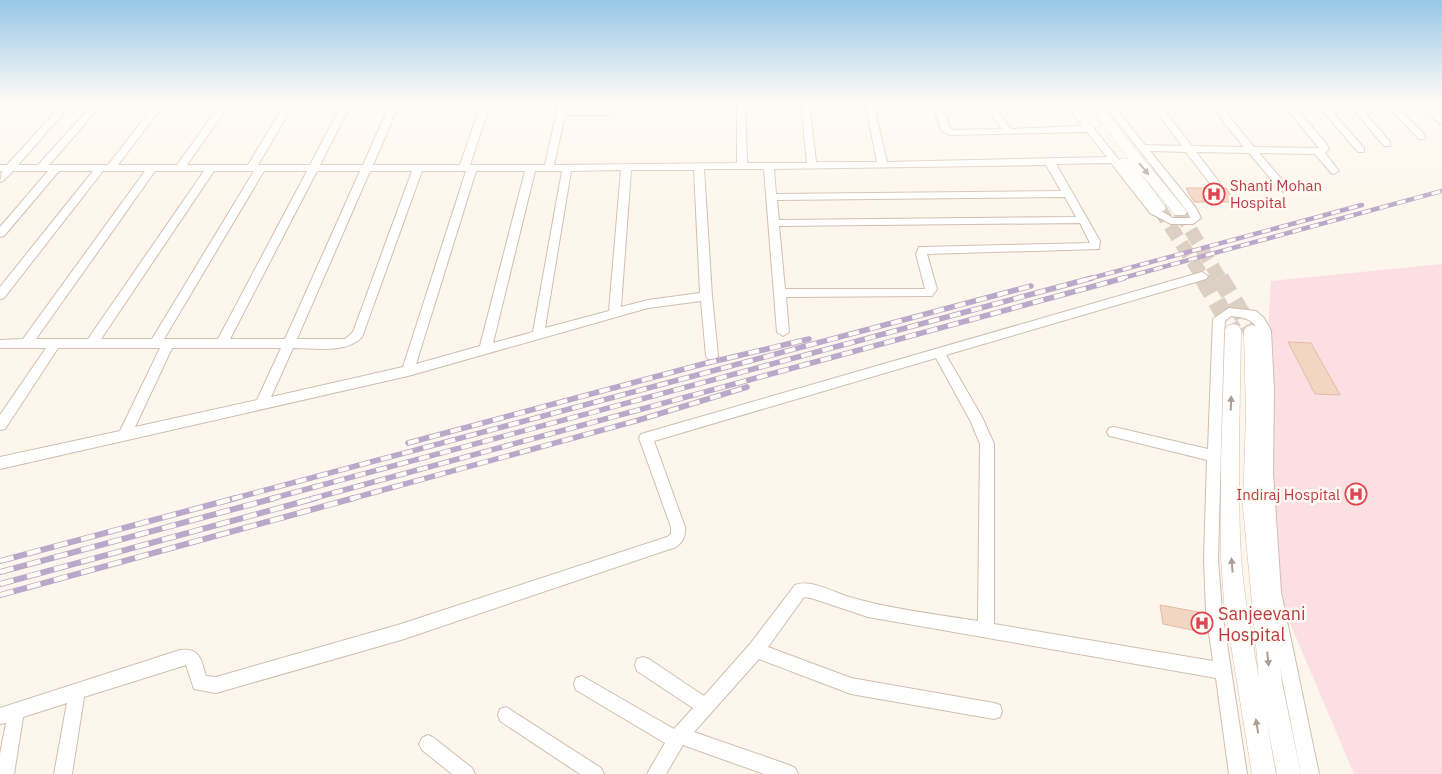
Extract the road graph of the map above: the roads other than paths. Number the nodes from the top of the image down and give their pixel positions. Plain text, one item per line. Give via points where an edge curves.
1 (34, 138) edge
2 (68, 138) edge
3 (131, 138) edge
4 (201, 138) edge
5 (272, 138) edge
6 (329, 138) edge
7 (380, 138) edge
8 (477, 138) edge
9 (555, 138) edge
10 (742, 138) edge
11 (809, 138) edge
12 (877, 138) edge
13 (1096, 138) edge
14 (1106, 138) edge
15 (1119, 138) edge
16 (1136, 138) edge
17 (1180, 138) edge
18 (1242, 138) edge
19 (1316, 138) edge
20 (1351, 138) edge
21 (1382, 138) edge
22 (1387, 144) dead end
23 (1144, 148) junction
24 (1188, 149) junction
25 (1252, 150) junction
26 (1361, 150) dead end
27 (1320, 151) junction
28 (1114, 160) junction
29 (1050, 163) junction
30 (883, 165) junction
31 (742, 166) junction
32 (769, 166) junction
33 (812, 166) junction
34 (106, 167) junction
35 (153, 167) junction
36 (181, 167) junction
37 (699, 167) junction
38 (5, 168) edge
39 (41, 168) junction
40 (56, 168) junction
41 (211, 168) junction
42 (256, 168) junction
43 (313, 168) junction
44 (366, 168) junction
45 (418, 168) junction
46 (468, 168) junction
47 (531, 168) junction
48 (549, 168) junction
49 (567, 168) junction
50 (626, 168) junction
51 (1334, 171) dead end
52 (0, 179) edge
53 (1215, 182) dead end
54 (1285, 190) dead end
55 (1068, 194) junction
56 (772, 197) junction
57 (1159, 208) tunnel mouth
58 (1180, 212) tunnel mouth
59 (1083, 220) junction
60 (774, 223) junction
61 (0, 234) edge
62 (1202, 276) dead end
63 (780, 293) junction
64 (0, 296) edge
65 (706, 296) junction
66 (615, 313) junction
67 (783, 332) dead end
68 (538, 336) junction
69 (0, 344) edge
70 (26, 344) junction
71 (55, 344) junction
72 (91, 344) junction
73 (162, 344) junction
74 (221, 344) junction
75 (288, 344) junction
76 (485, 351) junction
77 (939, 353) junction
78 (712, 356) dead end
79 (408, 372) junction
80 (262, 403) junction
81 (0, 425) edge
82 (1114, 432) dead end
83 (125, 434) junction
84 (1213, 456) junction
85 (0, 463) edge
86 (986, 630) junction
87 (756, 650) junction
88 (643, 666) dead end
89 (1223, 670) junction
90 (582, 684) dead end
91 (77, 691) junction
92 (706, 706) junction
93 (16, 710) junction
94 (994, 711) dead end
95 (506, 715) dead end
96 (0, 716) edge
97 (678, 738) junction
98 (428, 744) dead end
99 (5, 774) edge
100 (63, 774) edge
101 (466, 774) edge
102 (595, 774) edge
103 (656, 774) edge
104 (789, 774) edge
105 (1238, 774) edge
106 (1264, 774) edge
107 (1289, 774) edge
108 (1310, 774) edge

1 - 38 street
2 - 39 street
3 - 34 street
4 - 36 street
5 - 42 street
6 - 43 street
7 - 44 street
8 - 46 street
9 - 48 street
10 - 31 street
11 - 33 street
12 - 30 street
13 - 28 street
14 - 57 street
15 -> 58 street
16 - 23 street
17 - 24 street
18 - 25 street
19 - 27 street via 1324,147
20 - 26 street
21 - 22 street
23 - 24 street
23 - 28 street via 1192,210 1196,218 1194,221 1176,222 1160,216
24 - 25 street
24 - 53 street
25 - 27 street
25 - 54 street
27 - 51 street
28 - 29 street
29 - 30 street
29 - 55 street
30 - 33 street
31 - 32 street
31 - 37 street
32 - 33 street
32 - 56 street
34 - 35 street
34 - 40 street
34 - 64 street
35 - 36 street
35 - 70 street
36 - 41 street
37 - 50 street
37 - 65 street
38 - 39 street
38 - 52 street
39 - 40 street
40 - 61 street
41 - 42 street
41 - 72 street
42 - 43 street
42 - 73 street
43 - 44 street
43 - 74 street
44 - 45 street
44 - 75 street
45 - 46 street
45 - 75 street via 355,338 345,343
46 - 47 street
46 - 79 street
47 - 48 street
47 - 76 street
48 - 49 street
49 - 50 street
49 - 68 street
50 - 66 street
55 - 56 street
55 - 59 street
56 - 60 street
59 - 60 street
59 - 63 street via 1095,246 923,250 921,254 931,289 928,293
60 - 63 street
62 - 77 street
63 - 67 street
65 - 66 street via 655,302
65 - 78 street
66 - 68 street
68 - 76 street
69 - 70 street
70 - 71 street
71 - 72 street
71 - 81 street
72 - 73 street
73 - 74 street
73 - 83 street
74 - 75 street
75 - 80 street
76 - 79 street
77 - 86 street via 987,444
77 - 91 street via 646,438 678,527 677,538 671,542 401,632 216,685 200,683 194,662 189,657
79 - 80 street
80 - 83 street
82 - 84 street
83 - 85 street
84 - 89 street via 1211,560 1214,611
84 - 108 street via 1219,319 1229,312 1245,312 1260,321 1266,338 1266,473 1273,592
86 - 87 street via 868,610 800,590
86 - 89 street
87 - 92 street
87 - 94 street via 851,686
88 - 92 street
89 - 105 street
90 - 97 street
91 - 93 street
91 - 100 street
92 - 97 street
93 - 96 street
93 - 99 street
95 - 102 street
97 - 103 street
97 - 104 street
98 - 101 street
106 -> 107 street via 1235,602 1231,558 1230,461 1242,330 1255,415 1253,507 1270,683

